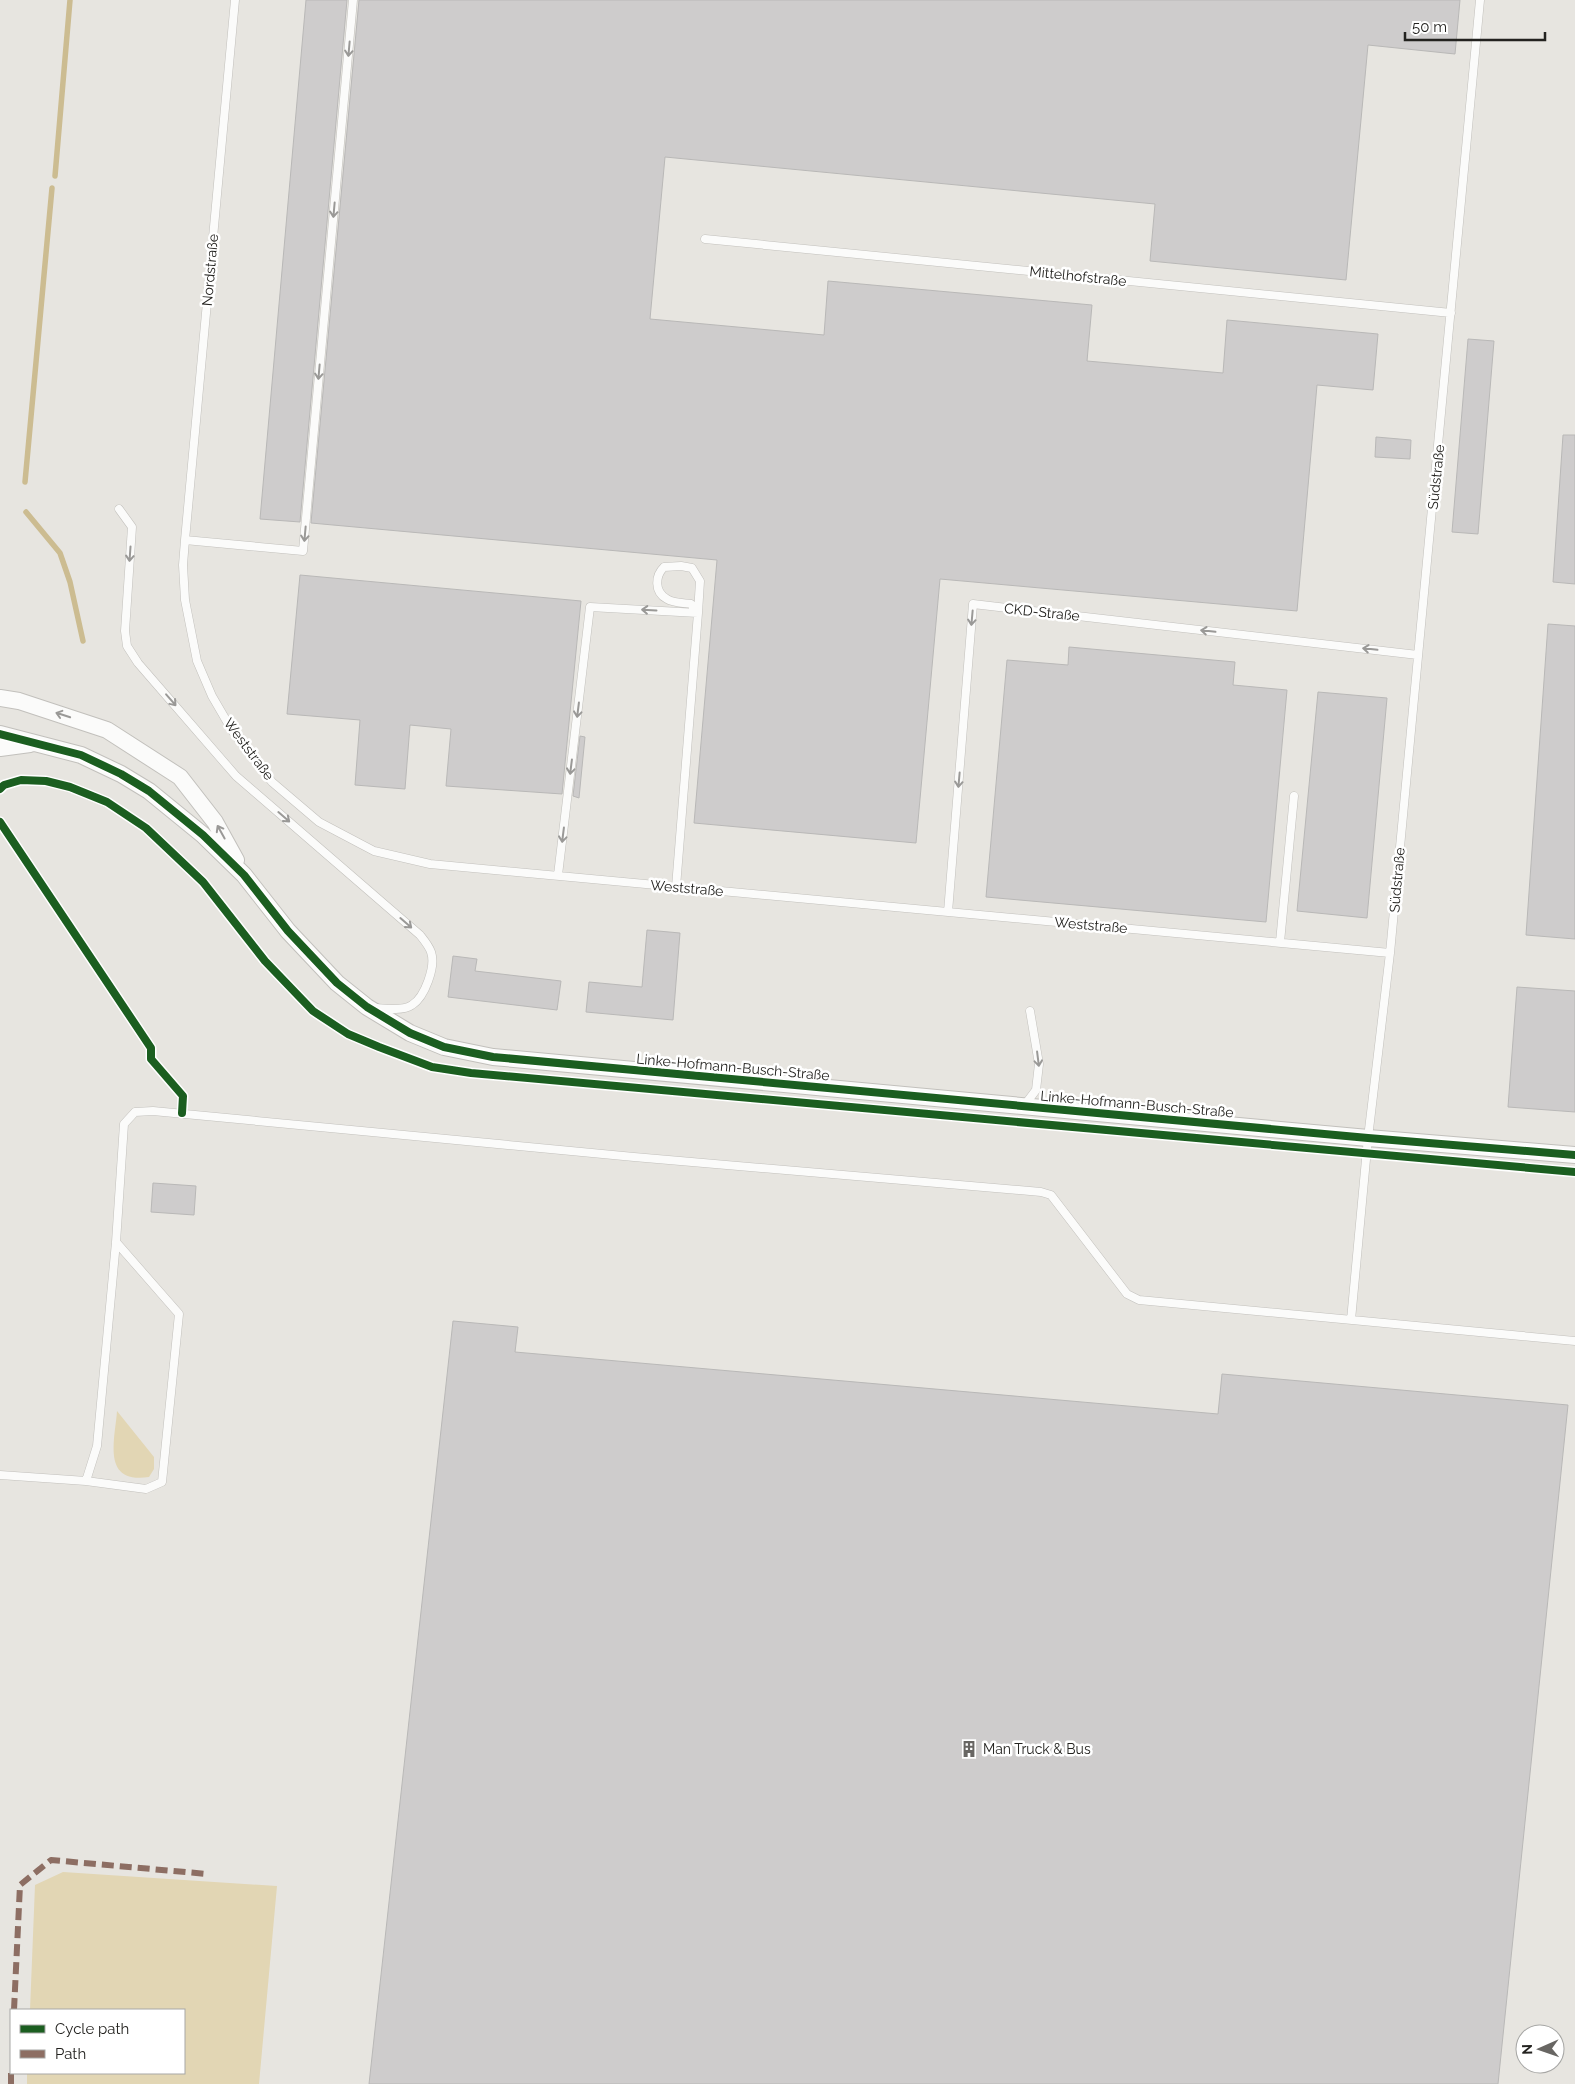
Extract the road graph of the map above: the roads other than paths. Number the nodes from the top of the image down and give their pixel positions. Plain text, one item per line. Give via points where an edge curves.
1 (235, 0) edge
2 (353, 0) edge
3 (1480, 0) edge
4 (705, 239) dead end
5 (1451, 314) junction
6 (119, 509) dead end
7 (185, 540) junction
8 (698, 613) junction
9 (1418, 655) junction
10 (0, 690) edge
11 (0, 698) edge
12 (19, 701) junction
13 (0, 734) edge
14 (39, 742) junction
15 (0, 748) edge
16 (1294, 796) dead end
17 (244, 875) junction
18 (558, 875) junction
19 (676, 887) junction
20 (948, 912) junction
21 (1280, 942) junction
22 (1390, 953) junction
23 (367, 1007) junction
24 (1030, 1011) dead end
25 (1023, 1107) junction
26 (1368, 1138) junction
27 (1575, 1155) edge
28 (116, 1242) junction
29 (1351, 1320) junction
30 (1575, 1341) edge
31 (0, 1475) edge
32 (86, 1481) junction

1 - 7 lane, Nordstraße
2 -> 7 lane via 303,550
3 - 5 lane, Südstraße
4 - 5 lane, Mittelhofstraße
5 - 9 lane, Südstraße
6 -> 23 lane via 132,527 125,631 127,646 138,663 236,776 420,935 431,950 433,964 421,996 411,1006 390,1010
7 - 18 lane, Weststraße via 184,600 197,661 233,732 272,782 319,822 374,850 430,864
8 - 8 lane via 700,581 697,574 692,568 664,567 656,582 661,594 667,600 691,604
8 -> 18 lane via 590,607
8 - 19 lane
9 -> 20 lane, CKD-Straße via 973,604
9 - 22 lane, Südstraße
10 - 12 street
11 - 12 street, Linke-Hofmann-Busch-Straße
17 -> 12 street, Linke-Hofmann-Busch-Straße via 215,822 180,777 107,730
13 - 14 street, Linke-Hofmann-Busch-Straße
14 - 15 street
14 - 17 street, Linke-Hofmann-Busch-Straße via 81,755 149,791 203,835
16 - 21 lane
17 - 23 street, Linke-Hofmann-Busch-Straße via 288,931 337,983
18 - 19 lane, Weststraße
19 - 20 lane, Weststraße
20 - 21 lane, Weststraße
21 - 22 lane, Weststraße
22 - 26 lane, Südstraße
23 - 25 street, Linke-Hofmann-Busch-Straße via 410,1033 444,1047 493,1057
24 -> 25 lane via 1039,1064 1036,1090
25 - 26 street, Linke-Hofmann-Busch-Straße
26 - 27 street, Linke-Hofmann-Busch-Straße
26 - 29 lane, Südstraße
28 - 29 lane via 124,1124 135,1112 153,1110 634,1157 1041,1192 1051,1195 1127,1294 1139,1300
28 - 32 lane via 97,1446
28 - 32 lane via 179,1314 162,1482 146,1489
29 - 30 lane
31 - 32 lane

